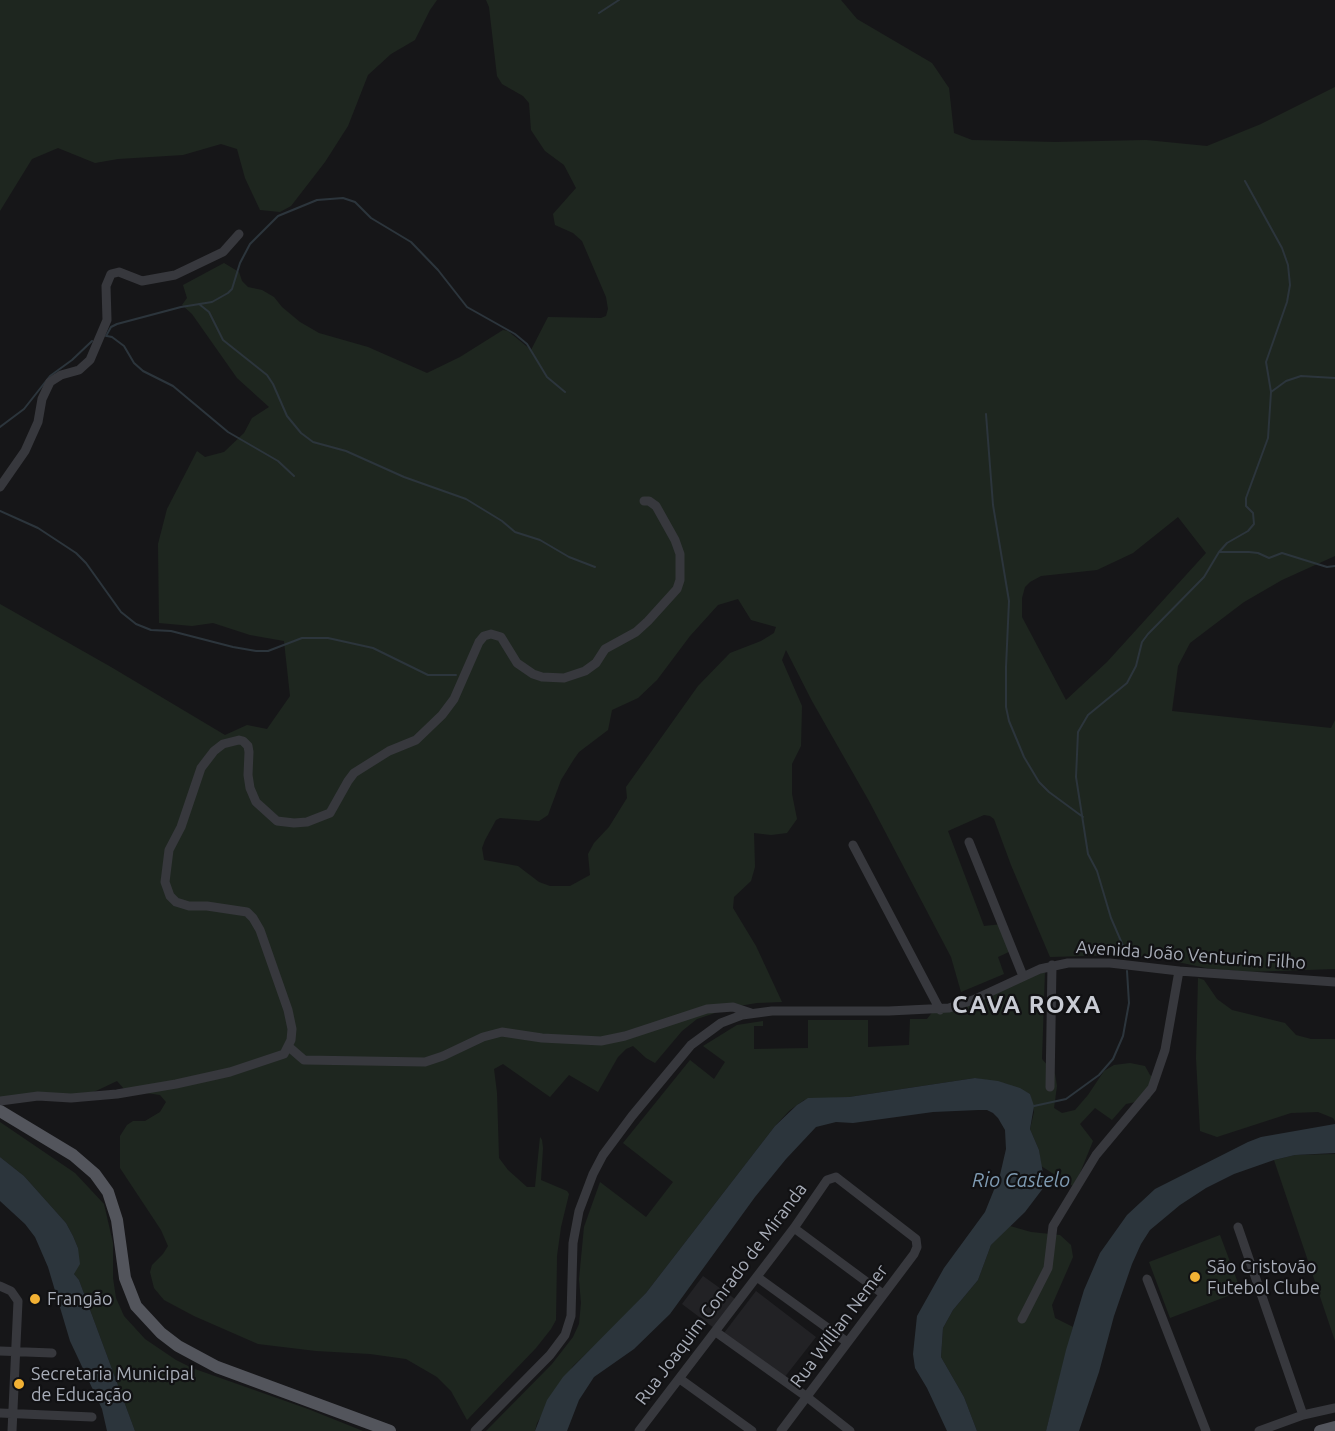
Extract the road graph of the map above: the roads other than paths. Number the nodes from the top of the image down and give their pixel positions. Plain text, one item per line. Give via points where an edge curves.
1 (238, 234) dead end
2 (0, 487) edge
3 (644, 501) dead end
4 (969, 842) dead end
5 (853, 845) dead end
6 (1052, 965) junction
7 (1179, 971) junction
8 (1023, 976) junction
9 (1335, 982) edge
10 (940, 1010) junction
11 (751, 1013) junction
12 (289, 1047) junction
13 (1050, 1087) dead end
14 (0, 1101) edge
15 (0, 1110) edge
16 (1238, 1227) dead end
17 (794, 1228) junction
18 (916, 1239) joint
19 (757, 1277) junction
20 (1147, 1279) dead end
21 (0, 1286) edge
22 (883, 1294) junction
23 (1022, 1319) dead end
24 (716, 1332) junction
25 (847, 1342) junction
26 (0, 1351) edge
27 (16, 1352) junction
28 (52, 1353) dead end
29 (680, 1379) junction
30 (807, 1397) junction
31 (1335, 1408) edge
32 (0, 1413) edge
33 (13, 1414) junction
34 (1303, 1416) junction
35 (92, 1417) dead end
36 (356, 1419) junction
37 (1335, 1427) edge
38 (474, 1430) edge
39 (12, 1431) edge
40 (373, 1431) edge
41 (390, 1431) edge
42 (639, 1431) edge
43 (752, 1431) edge
44 (781, 1431) edge
45 (850, 1431) edge
46 (1206, 1431) edge
47 (1259, 1431) edge
48 (1320, 1431) edge

1 - 2 street via 223,252 175,275 142,281 119,272 111,274 106,286 107,320 90,360 79,370 50,382 25,451
3 - 12 street via 656,506 675,540 680,554 677,589 636,632 605,649 585,671 564,678 533,674 517,663 501,637 484,636 454,699 442,715 416,740 354,773 330,813 307,822 277,821 256,802 250,788 248,746 243,741 224,744 201,768 169,850 165,882 176,902 247,912 253,918 288,1010 292,1029
4 - 8 street
5 - 10 street
6 - 7 street, Avenida João Venturim Filho via 1095,962
6 - 8 street, Avenida João Venturim Filho
6 - 13 street
7 - 9 street, Avenida João Venturim Filho
7 - 23 street via 1166,1050 1152,1088 1096,1155 1053,1226 1048,1268
8 - 10 street, Avenida João Venturim Filho via 973,1000
10 - 11 street, Avenida João Venturim Filho
11 - 12 street via 733,1007 707,1009 601,1041 502,1032 425,1062 304,1060
11 - 38 street, Avenida João Venturim Filho via 721,1023 696,1041 603,1155 579,1212 573,1243 571,1316 565,1335 550,1355
12 - 14 street via 275,1058 176,1084 117,1094
15 - 36 main road via 73,1155 108,1192 117,1220 125,1278 136,1306 161,1333 217,1367
16 - 34 street
17 - 18 street, Rua Joaquim Conrado de Miranda via 829,1177 836,1177
17 - 19 street, Rua Joaquim Conrado de Miranda
17 - 22 street
18 - 22 street, Rua Willian Nemer via 914,1254
19 - 24 street, Rua Joaquim Conrado de Miranda
19 - 25 street
20 - 46 street
21 - 27 street via 11,1291 18,1301
22 - 25 street, Rua Willian Nemer
24 - 29 street, Rua Joaquim Conrado de Miranda
24 - 30 street
25 - 30 street, Rua Willian Nemer
26 - 27 street
27 - 28 street
27 - 33 street
29 - 42 street, Rua Joaquim Conrado de Miranda
29 - 43 street
30 - 44 street, Rua Willian Nemer
30 - 45 street
31 - 34 street
32 - 33 street
33 - 35 street
33 - 39 street
34 - 47 street
36 - 40 main road
36 - 41 main road
37 - 48 main road

